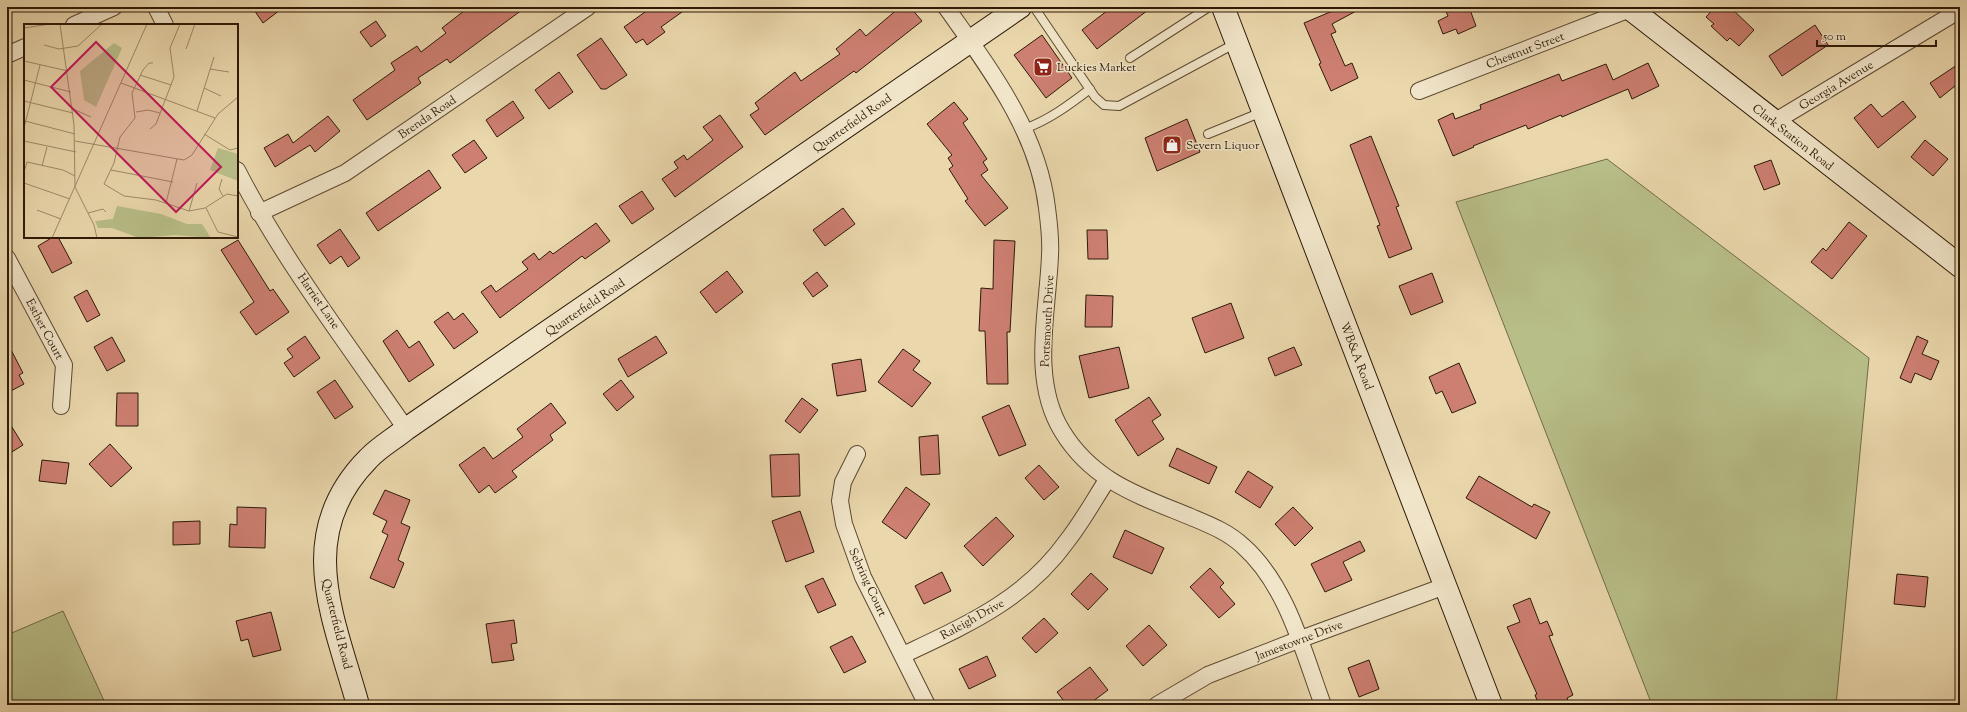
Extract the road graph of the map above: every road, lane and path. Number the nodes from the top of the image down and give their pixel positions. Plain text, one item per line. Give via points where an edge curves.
1 (114, 7) edge
2 (156, 7) edge
3 (588, 7) edge
4 (946, 7) edge
5 (1020, 7) edge
6 (1034, 7) edge
7 (1209, 7) edge
8 (1223, 7) edge
9 (1629, 8) edge
10 (1960, 10) edge
11 (76, 24) edge
12 (164, 24) edge
13 (970, 42) junction
14 (1236, 42) junction
15 (24, 47) edge
16 (7, 55) edge
17 (1130, 58) dead end
18 (1090, 89) junction
19 (1419, 91) dead end
20 (1263, 111) junction
21 (1774, 122) junction
22 (1024, 129) junction
23 (1208, 134) dead end
24 (238, 172) edge
25 (259, 213) junction
26 (7, 258) edge
27 (1959, 263) edge
28 (61, 406) dead end
29 (406, 429) junction
30 (858, 454) dead end
31 (1107, 480) junction
32 (1445, 586) junction
33 (1298, 640) junction
34 (903, 655) junction
35 (358, 705) edge
36 (927, 705) edge
37 (1158, 705) edge
38 (1323, 705) edge
39 (1491, 705) edge

1 - 11 street
2 - 12 street
3 - 25 street, Brenda Road via 345,173
4 - 13 street, Portsmouth Drive
5 - 13 street, Quarterfield Road
6 - 18 lane
7 - 17 lane
8 - 14 street, WB&A Road
9 - 19 street, Chestnut Street
9 - 21 street, Clark Station Road
10 - 21 street, Georgia Avenue
13 - 22 street, Portsmouth Drive via 1010,102
13 - 29 street, Quarterfield Road
14 - 18 lane via 1119,106 1104,105
14 - 20 street, WB&A Road
15 - 16 street
18 - 22 lane via 1039,124
20 - 23 lane
20 - 32 street, WB&A Road
21 - 27 street, Clark Station Road
22 - 31 street, Portsmouth Drive via 1042,178 1050,229 1043,361 1046,386 1052,410 1072,447
24 - 25 street, Harriet Lane
25 - 29 street, Harriet Lane
26 - 28 street, Esther Court via 64,364
29 - 35 street, Quarterfield Road via 369,458 348,483 334,509 327,533 324,559 328,596
30 - 34 street, Sebring Court via 843,482 840,501 844,524 863,578
31 - 33 street, Portsmouth Drive via 1222,530 1243,546 1273,581
31 - 34 street, Raleigh Drive via 1067,542 1023,588 997,608
32 - 33 street, Jamestowne Drive
32 - 39 street, WB&A Road
33 - 37 street, Jamestowne Drive via 1208,675
33 - 38 street, Portsmouth Drive
34 - 36 street, Sebring Court

